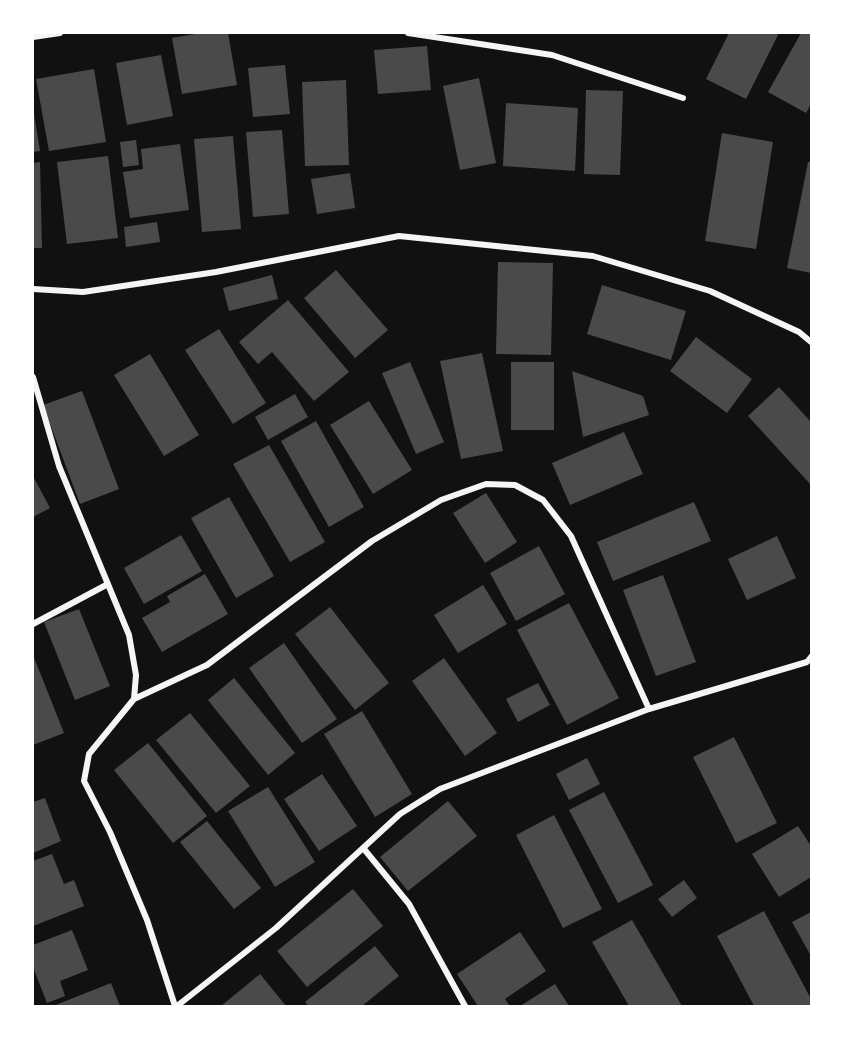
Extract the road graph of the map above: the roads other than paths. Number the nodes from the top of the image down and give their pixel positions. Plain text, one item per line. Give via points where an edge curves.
1 (60, 33) edge
2 (408, 33) edge
3 (33, 37) edge
4 (684, 98) dead end
5 (33, 289) edge
6 (811, 342) edge
7 (33, 377) edge
8 (108, 584) junction
9 (33, 624) edge
10 (811, 657) edge
11 (134, 699) junction
12 (649, 709) junction
13 (364, 849) junction
14 (176, 1006) edge
15 (465, 1006) edge

1 - 3 street
2 - 4 street via 552,55
5 - 6 street via 83,292 216,272 399,236 593,256 710,291 799,332
7 - 8 street via 59,466
8 - 9 street
8 - 11 street via 129,635 136,675
10 - 12 street via 807,662
11 - 12 street via 207,665 372,541 441,500 486,484 515,485 543,500 571,536
11 - 14 street via 89,754 84,781 147,920
12 - 13 street via 440,789 400,814
13 - 14 street via 276,928
13 - 15 street via 409,904

